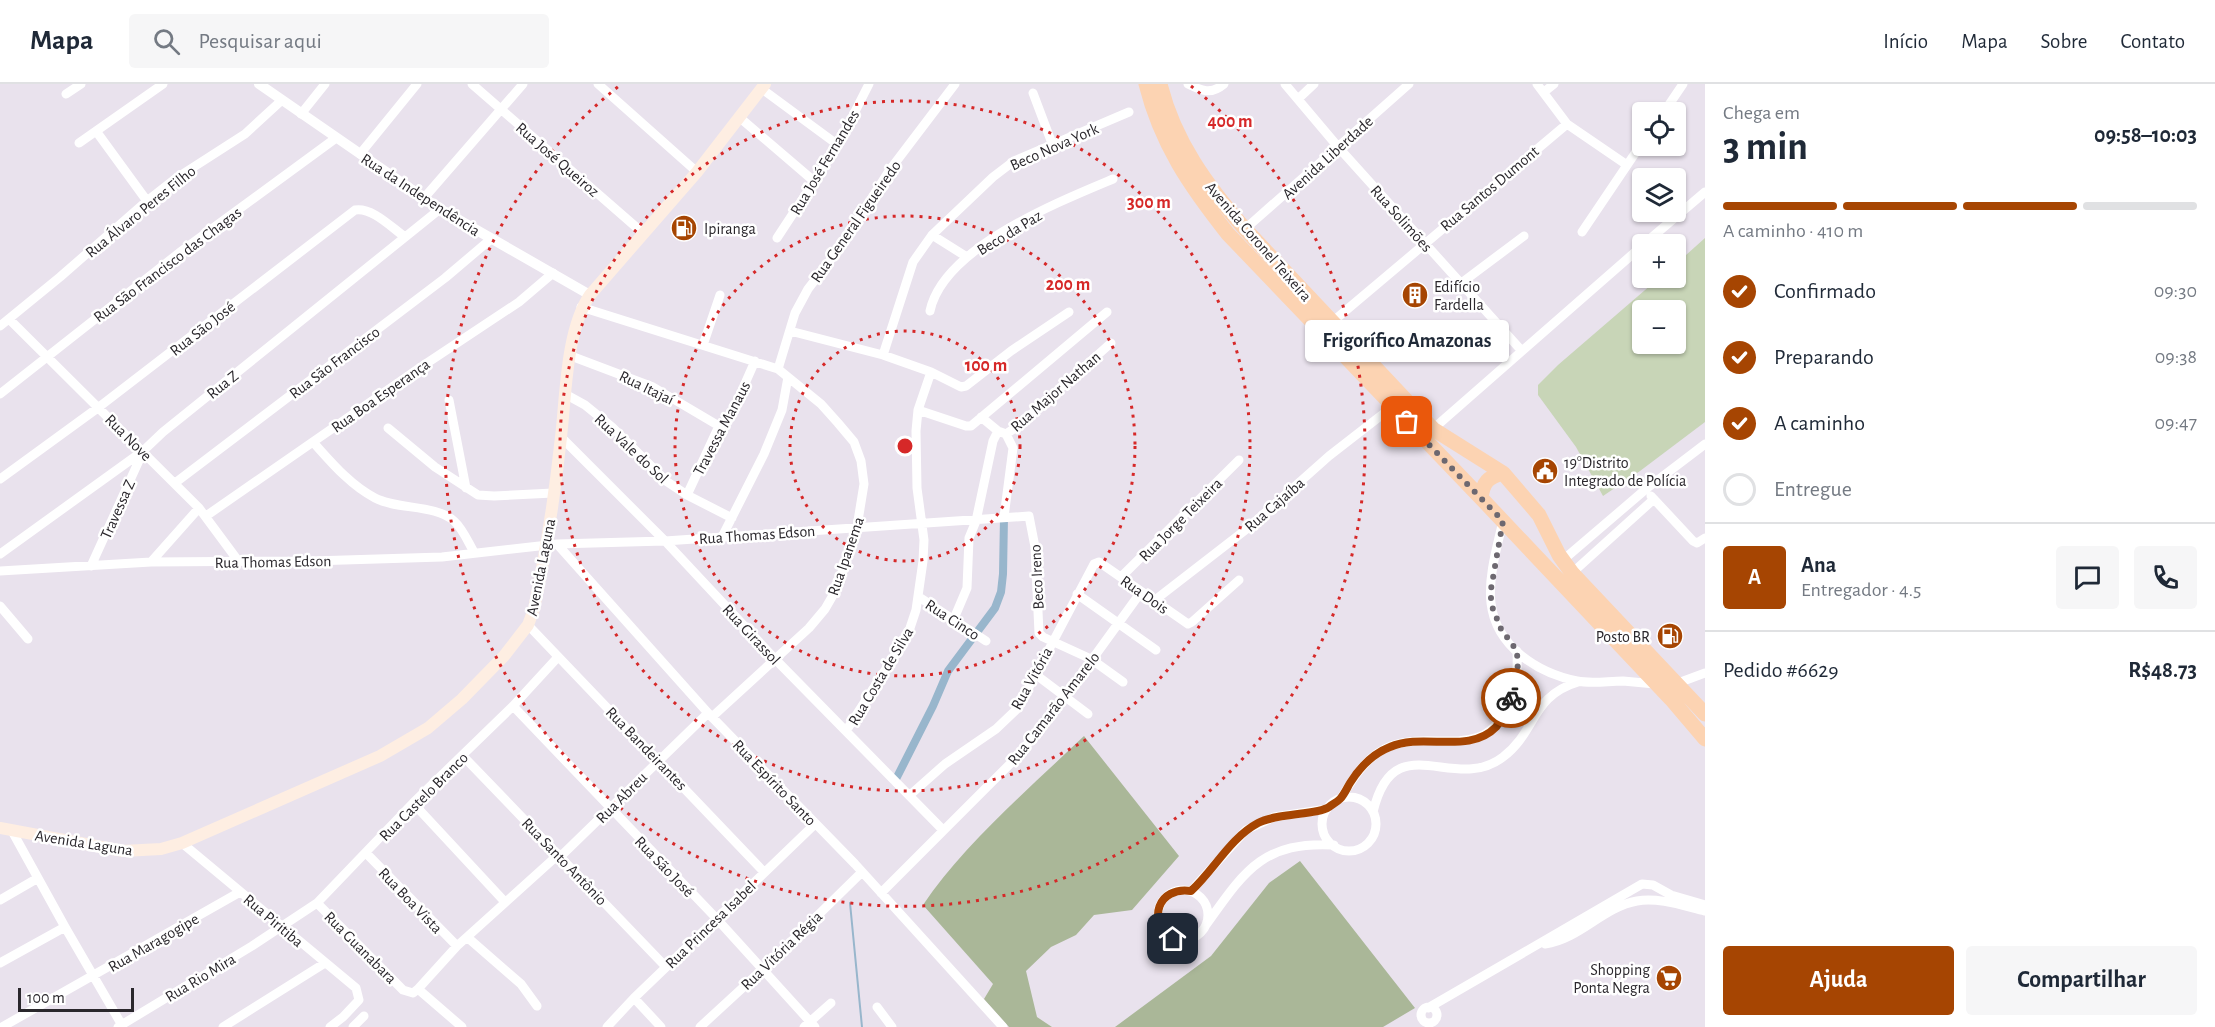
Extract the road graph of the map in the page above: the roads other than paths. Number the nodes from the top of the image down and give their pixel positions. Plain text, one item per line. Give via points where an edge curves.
1 (81, 84) edge
2 (164, 84) edge
3 (259, 84) edge
4 (326, 84) edge
5 (417, 84) edge
6 (472, 84) edge
7 (523, 84) edge
8 (598, 84) edge
9 (869, 84) edge
10 (955, 84) edge
11 (1146, 84) edge
12 (1160, 84) edge
13 (1188, 84) edge
14 (1224, 84) edge
15 (1285, 84) edge
16 (1314, 84) edge
17 (1409, 84) edge
18 (1554, 84) edge
19 (1683, 84) edge
20 (764, 86) edge
21 (1540, 88) edge
22 (1033, 93) dead end
23 (66, 94) dead end
24 (1298, 99) junction
25 (282, 100) junction
26 (1671, 102) edge
27 (501, 108) junction
28 (1129, 112) dead end
29 (301, 114) junction
30 (739, 117) junction
31 (1567, 124) junction
32 (96, 131) junction
33 (336, 138) junction
34 (79, 143) dead end
35 (838, 145) junction
36 (1053, 146) junction
37 (1339, 148) junction
38 (360, 154) junction
39 (1634, 156) edge
40 (1628, 165) junction
41 (697, 172) junction
42 (1113, 179) dead end
43 (815, 182) junction
44 (1705, 192) edge
45 (424, 198) junction
46 (147, 201) junction
47 (440, 208) junction
48 (1245, 230) junction
49 (1582, 232) dead end
50 (644, 234) junction
51 (1656, 234) edge
52 (932, 236) junction
53 (1524, 236) dead end
54 (405, 237) junction
55 (777, 238) dead end
56 (491, 239) junction
57 (1424, 243) junction
58 (1632, 254) edge
59 (967, 257) junction
60 (553, 273) junction
61 (1460, 284) junction
62 (590, 295) junction
63 (720, 295) dead end
64 (581, 307) junction
65 (930, 311) dead end
66 (1069, 312) dead end
67 (1107, 312) dead end
68 (9, 319) junction
69 (1331, 323) junction
70 (0, 326) edge
71 (790, 331) junction
72 (1111, 343) dead end
73 (704, 345) junction
74 (1521, 350) junction
75 (883, 355) junction
76 (571, 356) junction
77 (48, 357) junction
78 (755, 361) junction
79 (778, 369) junction
80 (931, 372) junction
81 (788, 377) junction
82 (0, 394) edge
83 (565, 394) junction
84 (449, 400) dead end
85 (99, 407) junction
86 (1392, 407) junction
87 (918, 410) junction
88 (981, 417) junction
89 (719, 426) junction
90 (388, 428) dead end
91 (1433, 429) junction
92 (1002, 432) junction
93 (561, 437) junction
94 (313, 442) junction
95 (1705, 444) edge
96 (143, 451) junction
97 (1239, 460) dead end
98 (1503, 473) junction
99 (0, 479) edge
100 (175, 483) junction
101 (466, 488) junction
102 (1646, 489) junction
103 (553, 493) junction
104 (687, 495) junction
105 (1481, 498) junction
106 (1654, 500) junction
107 (199, 508) junction
108 (206, 516) junction
109 (1029, 516) joint
110 (732, 518) junction
111 (1004, 518) junction
112 (976, 521) junction
113 (1503, 521) junction
114 (921, 524) junction
115 (857, 527) junction
116 (722, 537) junction
117 (1705, 538) edge
118 (665, 541) junction
119 (551, 544) junction
120 (474, 552) junction
121 (0, 554) edge
122 (1563, 560) junction
123 (152, 562) junction
124 (239, 562) junction
125 (1099, 562) joint
126 (91, 566) junction
127 (0, 571) edge
128 (1572, 573) junction
129 (1121, 577) junction
130 (1239, 580) dead end
131 (1141, 592) junction
132 (1077, 594) junction
133 (919, 597) junction
134 (1155, 600) junction
135 (0, 606) edge
136 (953, 621) junction
137 (1118, 624) junction
138 (528, 625) junction
139 (1048, 638) junction
140 (28, 639) dead end
141 (986, 641) dead end
142 (1156, 650) dead end
143 (1517, 651) junction
144 (558, 657) junction
145 (1091, 659) junction
146 (776, 660) junction
147 (1705, 673) edge
148 (1035, 674) junction
149 (1124, 682) dead end
150 (1580, 682) junction
151 (1678, 683) junction
152 (1656, 684) junction
153 (1065, 697) junction
154 (513, 706) junction
155 (1088, 714) dead end
156 (1705, 714) edge
157 (710, 715) junction
158 (846, 731) junction
159 (1705, 739) edge
160 (463, 756) junction
161 (658, 760) junction
162 (910, 795) junction
163 (1341, 798) junction
164 (413, 803) junction
165 (1327, 808) junction
166 (610, 809) junction
167 (1373, 812) junction
168 (815, 824) junction
169 (943, 830) junction
170 (5, 831) edge
171 (182, 843) junction
172 (1334, 845) junction
173 (366, 853) junction
174 (560, 855) junction
175 (764, 872) junction
176 (862, 872) junction
177 (38, 878) junction
178 (1635, 888) junction
179 (1657, 888) junction
180 (1191, 891) junction
181 (240, 892) junction
182 (881, 893) junction
183 (0, 900) edge
184 (1638, 900) junction
185 (1654, 901) junction
186 (505, 902) junction
187 (317, 903) junction
188 (1705, 905) edge
189 (1705, 911) edge
190 (716, 918) junction
191 (1206, 925) junction
192 (282, 926) junction
193 (65, 927) junction
194 (466, 937) junction
195 (1537, 945) junction
196 (457, 946) junction
197 (0, 963) edge
198 (325, 963) junction
199 (666, 967) junction
200 (762, 970) junction
201 (94, 975) junction
202 (418, 989) junction
203 (634, 998) junction
204 (1446, 998) junction
205 (831, 1003) dead end
206 (537, 1006) dead end
207 (877, 1006) dead end
208 (1428, 1008) junction
209 (364, 1016) dead end
210 (1431, 1022) edge
211 (810, 1025) edge
212 (121, 1026) edge
213 (2, 1027) edge
214 (223, 1027) edge
215 (330, 1027) edge
216 (353, 1027) edge
217 (462, 1027) edge
218 (608, 1027) edge
219 (661, 1027) edge
220 (700, 1027) edge
221 (892, 1027) edge
222 (1003, 1027) edge

1 - 23 street
2 - 32 street
3 - 25 street, Rua da Independência
4 - 29 street
5 - 38 street
6 - 27 street, Rua José Queiroz
7 - 27 street
8 - 41 street
9 - 35 street, Rua José Fernandes
10 - 71 street, Rua General Figueiredo via 808,289
11 - 86 highway, Avenida Coronel Teixeira via 1165,141 1201,200 1228,234
12 - 48 highway, Avenida Coronel Teixeira via 1189,157
13 - 14 street via 1208,92
15 - 24 street, Rua Solimões
16 - 24 street
17 - 37 street, Avenida Liberdade
18 - 21 street
19 - 26 street
20 - 30 main road, Avenida Laguna
20 - 35 street
21 - 31 street
22 - 36 street
24 - 37 street, Rua Solimões
25 - 29 street, Rua da Independência
25 - 46 street, Rua Álvaro Peres Filho via 245,134
27 - 45 street
27 - 50 street, Rua José Queiroz
28 - 36 street, Beco Nova York
29 - 33 street, Rua da Independência
30 - 41 main road, Avenida Laguna
30 - 43 street
31 - 40 street
31 - 57 street, Rua Santos Dumont
32 - 34 street
32 - 46 street
33 - 38 street, Rua da Independência
33 - 77 street, Rua São Francisco das Chagas via 179,253
35 - 43 street, Rua José Fernandes
36 - 52 street, Beco Nova York via 1001,170
37 - 48 street, Avenida Liberdade
37 - 57 street, Rua Solimões
38 - 45 street, Rua da Independência
39 - 40 street
40 - 49 street
41 - 50 main road, Avenida Laguna
42 - 59 street, Beco da Paz via 1030,217
43 - 55 street, Rua José Fernandes
44 - 51 street
45 - 47 street, Rua da Independência
46 - 68 street, Rua Álvaro Peres Filho
47 - 54 street, Rua Z
47 - 56 street, Rua da Independência
48 - 69 highway, Avenida Coronel Teixeira
50 - 62 main road, Avenida Laguna
52 - 59 street
52 - 75 street, Beco Nova York via 913,262
53 - 61 street
54 - 85 street, Rua São José via 369,212 355,210
54 - 96 street, Rua Z
56 - 60 street, Rua da Independência
56 - 100 street, Rua São Francisco
57 - 61 street, Rua Solimões
57 - 69 street, Rua Santos Dumont
58 - 74 street
59 - 65 street, Beco da Paz via 943,281
60 - 62 street, Rua da Independência
60 - 94 street, Rua Boa Esperança via 519,302
61 - 74 street, Rua Solimões
62 - 64 main road, Avenida Laguna
63 - 73 street
64 - 73 street, Rua Ipanema
64 - 76 main road, Avenida Laguna
66 - 80 street via 964,387
67 - 88 street
68 - 70 street, Rua Álvaro Peres Filho
68 - 77 street, Rua Nove
69 - 91 highway, Avenida Coronel Teixeira
71 - 75 street
71 - 79 street, Rua General Figueiredo
72 - 92 street, Rua Major Nathan via 1018,426
73 - 78 street, Rua Ipanema
74 - 91 street
75 - 80 street
76 - 83 main road, Avenida Laguna
76 - 89 street, Rua Itajaí via 653,387
77 - 82 street, Rua São Francisco das Chagas
77 - 85 street, Rua Nove
78 - 79 street, Rua Ipanema
78 - 89 street, Travessa Manaus via 728,422
79 - 81 street, Rua Ipanema
80 - 87 street, Rua Costa de Silva
81 - 110 street via 782,410
81 - 115 street, Rua Ipanema via 821,404 854,442 864,484
83 - 93 main road, Avenida Laguna
83 - 104 street, Rua Vale do Sol via 612,427 666,481
84 - 101 street
85 - 96 street, Rua Nove
85 - 99 street, Rua São José
86 - 105 highway, Avenida Coronel Teixeira
86 - 134 street, Rua Cajaíba
87 - 88 street via 966,426
87 - 114 street, Rua Costa de Silva via 917,488
88 - 92 street, Rua Major Nathan
89 - 104 street, Travessa Manaus
90 - 101 street
91 - 98 highway, Avenida Coronel Teixeira
92 - 111 street via 1013,448
92 - 112 street, Rua Major Nathan via 993,441
93 - 103 main road, Avenida Laguna
93 - 118 street, Rua Girassol
94 - 108 street, Rua Boa Esperança
94 - 120 street via 334,467 374,497 392,505 445,515 454,521
95 - 102 street
96 - 100 street, Rua Nove
96 - 121 street, Rua Z
96 - 126 street, Travessa Z
97 - 129 street, Rua Jorge Teixeira
98 - 105 highway via 1485,482
98 - 122 highway, Avenida Coronel Teixeira via 1539,515
100 - 107 street, Rua Nove
101 - 103 street via 478,495 494,496
102 - 106 street
102 - 122 street
103 - 119 main road, Avenida Laguna
104 - 110 street, Rua Vale do Sol
105 - 113 highway, Avenida Coronel Teixeira
106 - 117 street via 1693,541
106 - 128 street
107 - 108 street, Rua Nove
107 - 123 street
108 - 124 street, Rua Nove
109 - 111 street, Rua Thomas Edson
109 - 139 street, Beco Ireno via 1037,564 1038,630
110 - 116 street
111 - 112 street, Rua Thomas Edson
112 - 114 street, Rua Thomas Edson
112 - 136 street, Rua Major Nathan via 969,538 967,588
113 - 143 street via 1491,604 1501,629
113 - 152 highway, Avenida Coronel Teixeira
114 - 115 street, Rua Thomas Edson
114 - 133 street, Rua Costa de Silva via 924,540
115 - 116 street, Rua Thomas Edson
115 - 146 street, Rua Ipanema via 836,590 825,609
116 - 118 street, Rua Thomas Edson
118 - 119 street, Rua Thomas Edson
118 - 146 street, Rua Girassol
119 - 120 street, Rua Thomas Edson
119 - 138 main road, Avenida Laguna
119 - 157 street, Rua Espírito Santo
120 - 124 street, Rua Thomas Edson via 442,557
122 - 128 highway, Avenida Coronel Teixeira
123 - 124 street, Rua Thomas Edson
123 - 126 street, Rua Thomas Edson
125 - 129 street, Rua Dois
125 - 132 street, Rua Vitória
126 - 127 street, Rua Thomas Edson
128 - 151 highway, Avenida Coronel Teixeira
129 - 131 street, Rua Dois
130 - 134 street, Rua Dois via 1188,624
131 - 134 street, Rua Dois
131 - 137 street, Rua Camarão Amarelo
132 - 137 street
132 - 139 street, Rua Vitória
133 - 136 street, Rua Cinco
133 - 158 street, Rua Costa de Silva via 910,628
135 - 140 street
136 - 141 street, Rua Cinco
137 - 142 street
137 - 145 street, Rua Camarão Amarelo
138 - 144 street, Rua Bandeirantes
138 - 171 main road, Avenida Laguna via 462,699 408,741
139 - 145 street
139 - 148 street, Rua Vitória
143 - 150 street via 1549,673
143 - 163 street via 1515,688 1496,727 1473,740 1426,740 1391,746 1363,766
144 - 154 street, Rua Castelo Branco
144 - 161 street, Rua Bandeirantes
145 - 149 street
145 - 153 street, Rua Camarão Amarelo
146 - 157 street, Rua Ipanema
146 - 158 street, Rua Girassol
147 - 151 street
148 - 153 street
148 - 162 street, Rua Vitória via 1008,718
150 - 152 street
150 - 167 street via 1545,700 1524,737 1498,761 1468,769 1418,765 1395,770 1384,781
151 - 156 highway, Avenida Coronel Teixeira
152 - 159 highway, Avenida Coronel Teixeira
153 - 155 street
153 - 169 street, Rua Camarão Amarelo via 1017,757
154 - 160 street, Rua Castelo Branco
154 - 166 street, Rua São José
157 - 161 street, Rua Abreu
157 - 168 street, Rua Espírito Santo
158 - 162 street, Rua Girassol
160 - 164 street, Rua Castelo Branco
160 - 174 street, Rua Santo Antônio
161 - 166 street, Rua Abreu
161 - 175 street, Rua Bandeirantes
162 - 169 street, Rua Girassol
163 - 165 street
163 - 167 street via 1361,800
164 - 173 street, Rua Castelo Branco
164 - 186 street
165 - 172 street via 1323,826
165 - 180 street via 1274,817 1245,830
166 - 174 street, Rua Abreu
166 - 190 street, Rua São José
167 - 172 street via 1376,828 1370,842 1348,850
168 - 175 street, Rua Princesa Isabel
168 - 176 street, Rua Espírito Santo
169 - 182 street, Rua Camarão Amarelo
170 - 171 main road, Avenida Laguna via 123,851 161,849
170 - 177 street
171 - 181 street, Rua Piritiba
172 - 191 street via 1295,846 1274,852 1235,885
173 - 187 street, Rua Castelo Branco
173 - 196 street, Rua Boa Vista
174 - 186 street, Rua Abreu
174 - 199 street, Rua Santo Antônio
175 - 190 street, Rua Princesa Isabel
176 - 182 street, Rua Espírito Santo
176 - 200 street, Rua Vitória Régia
177 - 183 street
177 - 193 street
178 - 179 street via 1648,884
178 - 184 street
178 - 195 street
179 - 185 street
179 - 188 street
180 - 191 street via 1208,909
180 - 191 street via 1174,891 1161,902 1158,919 1173,939 1189,940
181 - 192 street, Rua Piritiba
181 - 201 street, Rua Maragogipe
182 - 222 street, Rua Espírito Santo
184 - 185 street
184 - 195 street via 1618,907 1569,937
185 - 189 street
186 - 194 street, Rua Abreu
187 - 192 street, Rua Castelo Branco
187 - 202 street, Rua Guanabara via 403,990 408,993
190 - 199 street, Rua Princesa Isabel
190 - 200 street, Rua São José
192 - 198 street, Rua Piritiba
192 - 212 street, Rua Rio Mira
193 - 197 street
193 - 201 street
194 - 196 street, Rua Abreu
194 - 206 street, Rua Boa Vista via 521,984
195 - 204 street
196 - 202 street, Rua Abreu
198 - 214 street
198 - 215 street, Rua Piritiba via 352,982 359,994 359,1000
199 - 203 street, Rua Princesa Isabel
200 - 211 street, Rua São José
200 - 220 street, Rua Vitória Régia
201 - 212 street
201 - 213 street, Rua Maragogipe
202 - 217 street, Rua Guanabara
203 - 218 street, Rua Princesa Isabel
203 - 219 street
204 - 208 street
204 - 210 street
205 - 211 street
207 - 221 street
208 - 210 street via 1433,1009
208 - 210 street via 1421,1012
209 - 216 street

